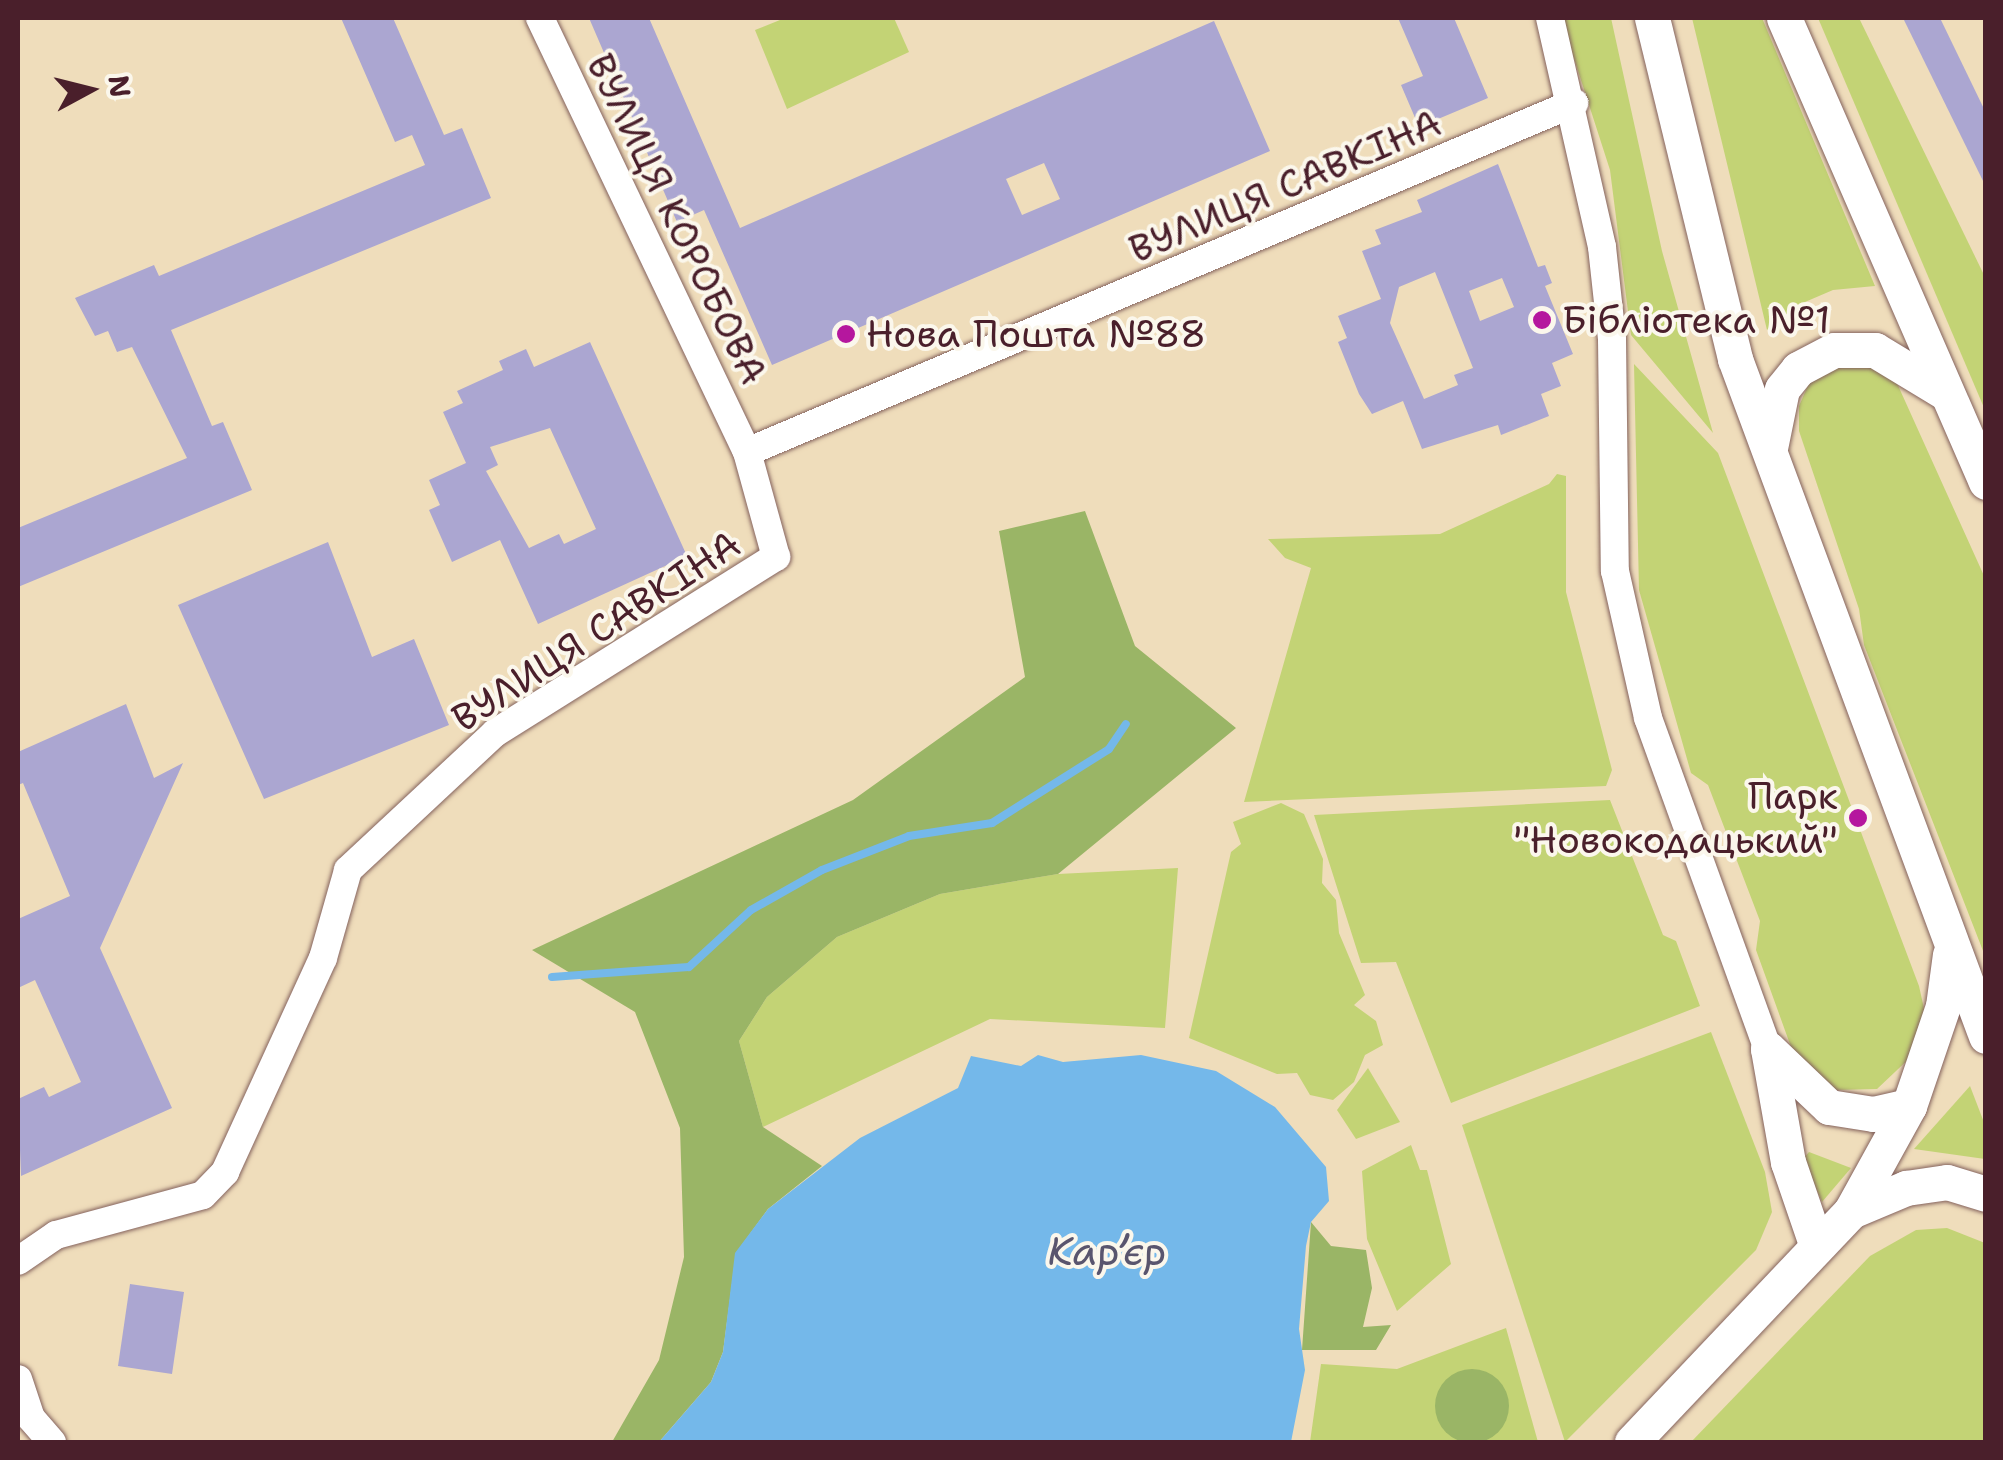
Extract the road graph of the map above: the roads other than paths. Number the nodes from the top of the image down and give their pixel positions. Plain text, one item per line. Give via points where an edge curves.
1 (540, 18) edge
2 (1550, 18) edge
3 (1652, 18) edge
4 (1784, 18) edge
5 (1574, 103) junction
6 (1947, 394) junction
7 (747, 452) junction
8 (1770, 462) junction
9 (1986, 482) edge
10 (1951, 948) junction
11 (1986, 1036) edge
12 (1768, 1049) junction
13 (1909, 1106) junction
14 (1986, 1194) edge
15 (1852, 1211) junction
16 (1816, 1244) junction
17 (18, 1260) edge
18 (18, 1379) edge
19 (52, 1442) edge
20 (1632, 1442) edge

1 - 7 street, ВУЛИЦЯ КОРОБОВА
2 - 5 street
3 - 8 main road via 1736,359
4 - 6 main road
5 - 7 street, ВУЛИЦЯ САВКІНА
5 - 12 street via 1612,339 1614,571 1648,718
6 - 8 main road via 1875,350 1820,354 1782,388 1773,411
6 - 9 main road
7 - 17 street, ВУЛИЦЯ САВКІНА via 776,558 495,733 348,870 323,958 225,1172 202,1195 56,1235
8 - 10 main road
10 - 11 main road
10 - 13 main road via 1943,1006
12 - 13 main road via 1830,1107 1873,1114
12 - 16 main road via 1788,1162
13 - 15 main road
14 - 15 main road via 1948,1182 1906,1188
15 - 16 main road
16 - 20 main road
18 - 19 street via 31,1418

